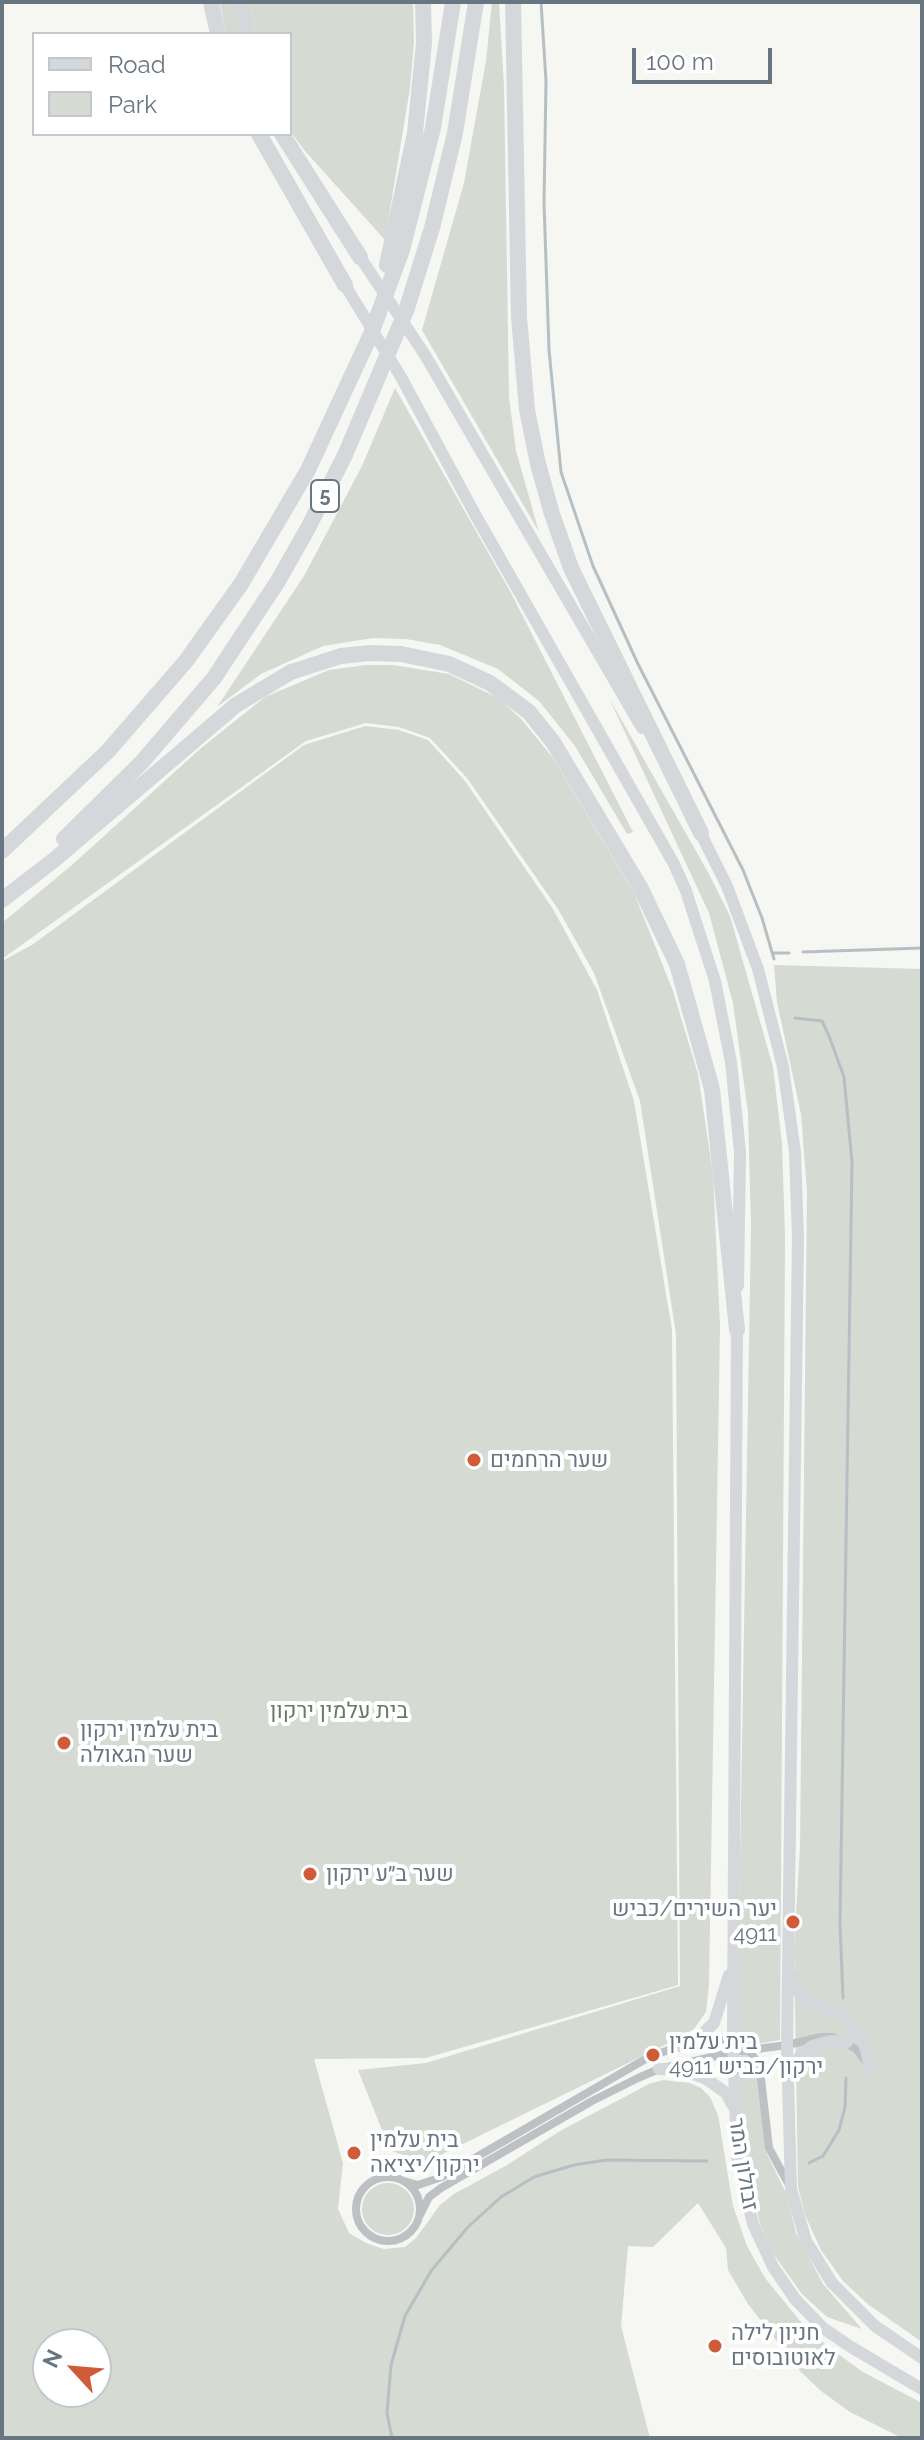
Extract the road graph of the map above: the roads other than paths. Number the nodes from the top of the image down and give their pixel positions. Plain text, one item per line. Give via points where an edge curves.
1 (211, 2) edge
2 (242, 2) edge
3 (423, 2) edge
4 (453, 2) edge
5 (476, 2) edge
6 (513, 2) edge
7 (218, 32) edge
8 (247, 32) edge
9 (260, 136) edge
10 (283, 136) edge
11 (360, 257) joint
12 (345, 285) joint
13 (367, 344) junction
14 (701, 833) junction
15 (2, 851) edge
16 (2, 899) edge
17 (737, 1330) junction
18 (734, 1948) junction
19 (787, 1957) junction
20 (733, 2038) junction
21 (847, 2042) junction
22 (787, 2045) junction
23 (680, 2046) junction
24 (749, 2049) junction
25 (734, 2052) junction
26 (659, 2069) junction
27 (870, 2069) joint
28 (788, 2093) junction
29 (734, 2108) junction
30 (404, 2181) junction
31 (791, 2189) junction
32 (419, 2217) junction
33 (922, 2358) edge
34 (922, 2389) edge

1 - 7 highway
2 - 8 highway
3 - 13 highway via 415,133
4 - 13 highway, 5 via 418,193 394,277
5 - 16 highway, 5 via 455,133 415,285 379,379 308,528 233,651 166,736
6 - 14 highway via 519,317 538,464 571,568
9 - 12 highway
10 - 11 highway
11 - 14 main road, זבולון המר via 425,355
12 - 17 main road via 674,864 696,919 721,1007 738,1123
13 - 15 highway, 5 via 295,495 203,639 108,751
14 - 19 main road, זבולון המר via 758,969 783,1067 795,1152
16 - 17 highway via 236,705 300,668 356,653 401,654 449,664 490,683 529,712 553,742 640,887 677,964 712,1089
17 - 18 main road
18 - 20 main road, זבולון המר
18 - 23 main road via 714,2023
19 - 22 main road, זבולון המר
19 - 27 main road via 801,1997 856,2028
20 - 23 street
20 - 24 street
20 - 25 main road, זבולון המר
21 - 22 street via 828,2037
21 - 27 street
21 - 28 main road via 821,2043 806,2051 793,2069
22 - 24 street
22 - 28 main road, זבולון המר
23 - 30 street via 649,2057 442,2177 418,2185
24 - 25 street
24 - 31 street via 761,2079 769,2148
25 - 26 street
25 - 29 main road, זבולון המר
26 - 29 main road via 705,2078 726,2093
26 - 32 street via 592,2101 441,2188 429,2197
28 - 31 main road, זבולון המר
29 - 34 main road, זבולון המר via 746,2204 782,2282 823,2328
30 - 32 street via 416,2193
30 - 32 street via 387,2176 368,2183 357,2200 359,2223 370,2235 389,2241 408,2234
31 - 33 main road, זבולון המר via 806,2241 832,2283 875,2326

